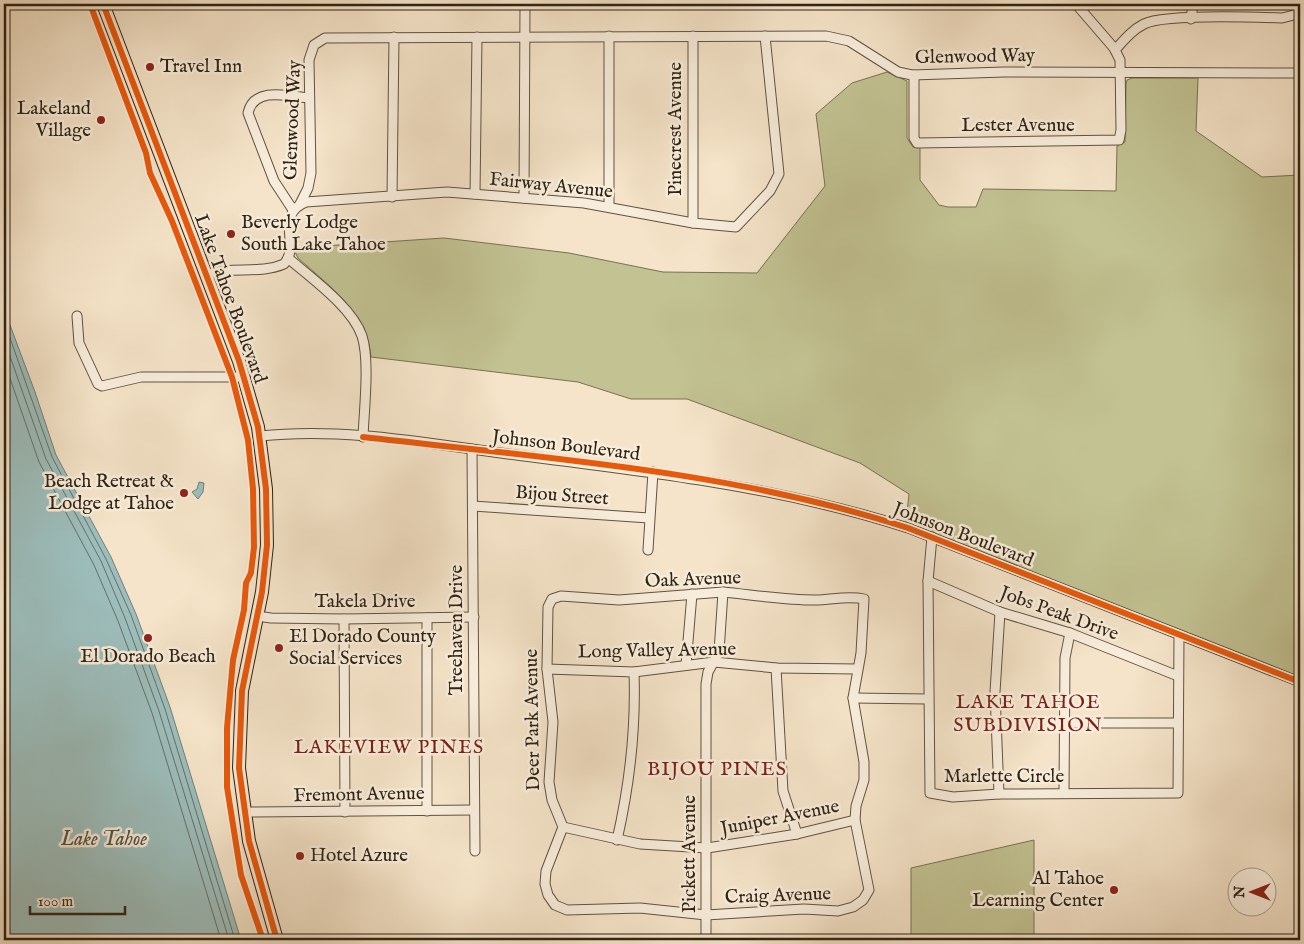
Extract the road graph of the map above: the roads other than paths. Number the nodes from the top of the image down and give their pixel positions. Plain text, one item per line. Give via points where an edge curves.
1 (103, 4) edge
2 (525, 4) edge
3 (1076, 4) edge
4 (1194, 4) edge
5 (1300, 10) edge
6 (1190, 19) junction
7 (609, 36) junction
8 (693, 36) junction
9 (765, 36) junction
10 (394, 37) junction
11 (477, 37) junction
12 (525, 37) junction
13 (1115, 50) junction
14 (1122, 72) junction
15 (1300, 73) edge
16 (914, 75) junction
17 (309, 98) junction
18 (474, 194) junction
19 (392, 197) junction
20 (524, 198) junction
21 (297, 207) junction
22 (609, 207) junction
23 (693, 223) junction
24 (288, 258) junction
25 (206, 275) junction
26 (77, 316) dead end
27 (244, 377) junction
28 (260, 436) junction
29 (363, 437) junction
30 (472, 449) junction
31 (654, 472) junction
32 (473, 506) junction
33 (649, 518) junction
34 (932, 537) junction
35 (648, 550) dead end
36 (928, 581) junction
37 (723, 592) junction
38 (692, 594) junction
39 (552, 600) joint
40 (1000, 612) junction
41 (257, 616) junction
42 (474, 617) junction
43 (427, 618) junction
44 (344, 619) junction
45 (1070, 633) junction
46 (1179, 636) junction
47 (714, 662) junction
48 (686, 665) junction
49 (547, 668) junction
50 (776, 668) junction
51 (858, 669) junction
52 (634, 672) junction
53 (1178, 676) junction
54 (1300, 682) edge
55 (854, 698) junction
56 (928, 699) junction
57 (1065, 723) junction
58 (1177, 724) junction
59 (1064, 793) junction
60 (999, 794) junction
61 (474, 810) junction
62 (427, 811) junction
63 (244, 812) junction
64 (345, 812) junction
65 (855, 820) junction
66 (563, 827) junction
67 (797, 834) junction
68 (617, 840) junction
69 (707, 848) junction
70 (476, 851) dead end
71 (706, 915) junction
72 (277, 940) edge
73 (706, 940) edge

1 - 25 highway, Lake Tahoe Boulevard
2 - 12 street
3 - 13 street
4 - 6 street
5 - 6 street via 1282,18
6 - 13 street via 1142,24
7 - 8 street, Glenwood Way
7 - 12 street, Glenwood Way
7 - 22 street
8 - 9 street, Glenwood Way
8 - 23 street, Pinecrest Avenue
9 - 16 street, Glenwood Way via 839,38 861,46 898,72
9 - 23 street, Fairway Avenue via 779,161 776,181 736,227
10 - 11 street, Glenwood Way
10 - 17 street, Glenwood Way via 319,40 314,44 309,60
10 - 19 street
11 - 12 street, Glenwood Way
11 - 18 street
12 - 20 street
13 - 14 street
14 - 15 street, Glenwood Way
14 - 16 street, Glenwood Way
14 - 16 street, Lester Avenue via 1120,138 1115,141 915,141
17 - 21 street, Glenwood Way via 310,181
17 - 21 street via 271,95 256,98 248,113 274,181
18 - 19 street, Fairway Avenue via 436,192
18 - 20 street, Fairway Avenue
19 - 21 street, Fairway Avenue
20 - 22 street, Fairway Avenue
21 - 24 street via 289,219
22 - 23 street, Fairway Avenue
24 - 25 street via 284,264 275,267 221,270
24 - 29 street via 346,311 360,330 365,351
25 - 27 highway, Lake Tahoe Boulevard
26 - 27 street via 79,343 98,384 102,386 141,377
27 - 28 highway, Lake Tahoe Boulevard
28 - 29 street, Johnson Boulevard via 311,432
28 - 41 highway, Lake Tahoe Boulevard via 268,526 266,568
29 - 30 street, Johnson Boulevard
30 - 31 street, Johnson Boulevard
30 - 32 street, Treehaven Drive
31 - 33 street
31 - 34 street, Johnson Boulevard via 769,492 858,513
32 - 33 street, Bijou Street
32 - 42 street, Treehaven Drive
33 - 35 street
34 - 36 street, Marlette Circle
34 - 46 street, Johnson Boulevard
36 - 40 street, Jobs Peak Drive
36 - 56 street, Marlette Circle
37 - 38 street, Oak Avenue
37 - 47 street, Pickett Avenue via 719,652
37 - 51 street, Oak Avenue via 816,600 852,596 864,600
38 - 39 street, Oak Avenue via 619,600 561,596
38 - 48 street
39 - 49 street, Deer Park Avenue via 548,607
40 - 45 street, Jobs Peak Drive
40 - 60 street via 996,692
41 - 44 street, Takela Drive
41 - 63 highway, Lake Tahoe Boulevard via 240,715 239,768
42 - 43 street, Takela Drive
42 - 61 street, Treehaven Drive
43 - 44 street, Takela Drive
43 - 62 street
44 - 64 street
45 - 53 street, Jobs Peak Drive
45 - 57 street via 1065,658
46 - 53 street, Marlette Circle
46 - 54 street, Johnson Boulevard
47 - 48 street, Long Valley Avenue
47 - 50 street, Long Valley Avenue
47 - 69 street, Pickett Avenue via 706,684
48 - 52 street, Long Valley Avenue
49 - 52 street, Long Valley Avenue
49 - 66 street, Deer Park Avenue via 553,722 549,782
50 - 51 street, Long Valley Avenue
50 - 67 street via 783,791
51 - 55 street
52 - 68 street via 632,760
53 - 58 street, Marlette Circle
55 - 56 street
55 - 65 street via 864,762 864,780
56 - 60 street, Marlette Circle via 930,793 952,796
57 - 58 street
57 - 59 street
58 - 59 street, Marlette Circle via 1178,793
59 - 60 street, Marlette Circle
61 - 62 street, Fremont Avenue
61 - 70 street, Treehaven Drive
62 - 64 street, Fremont Avenue
63 - 64 street, Fremont Avenue
63 - 72 highway, Lake Tahoe Boulevard
65 - 67 street, Juniper Avenue
65 - 71 street, Craig Avenue via 869,890 853,908
66 - 68 street, Juniper Avenue
66 - 71 street, Craig Avenue via 546,871 548,895 556,905 567,910 640,908
67 - 69 street, Juniper Avenue
68 - 69 street, Juniper Avenue
69 - 71 street, Pickett Avenue
71 - 73 street, Pickett Avenue

